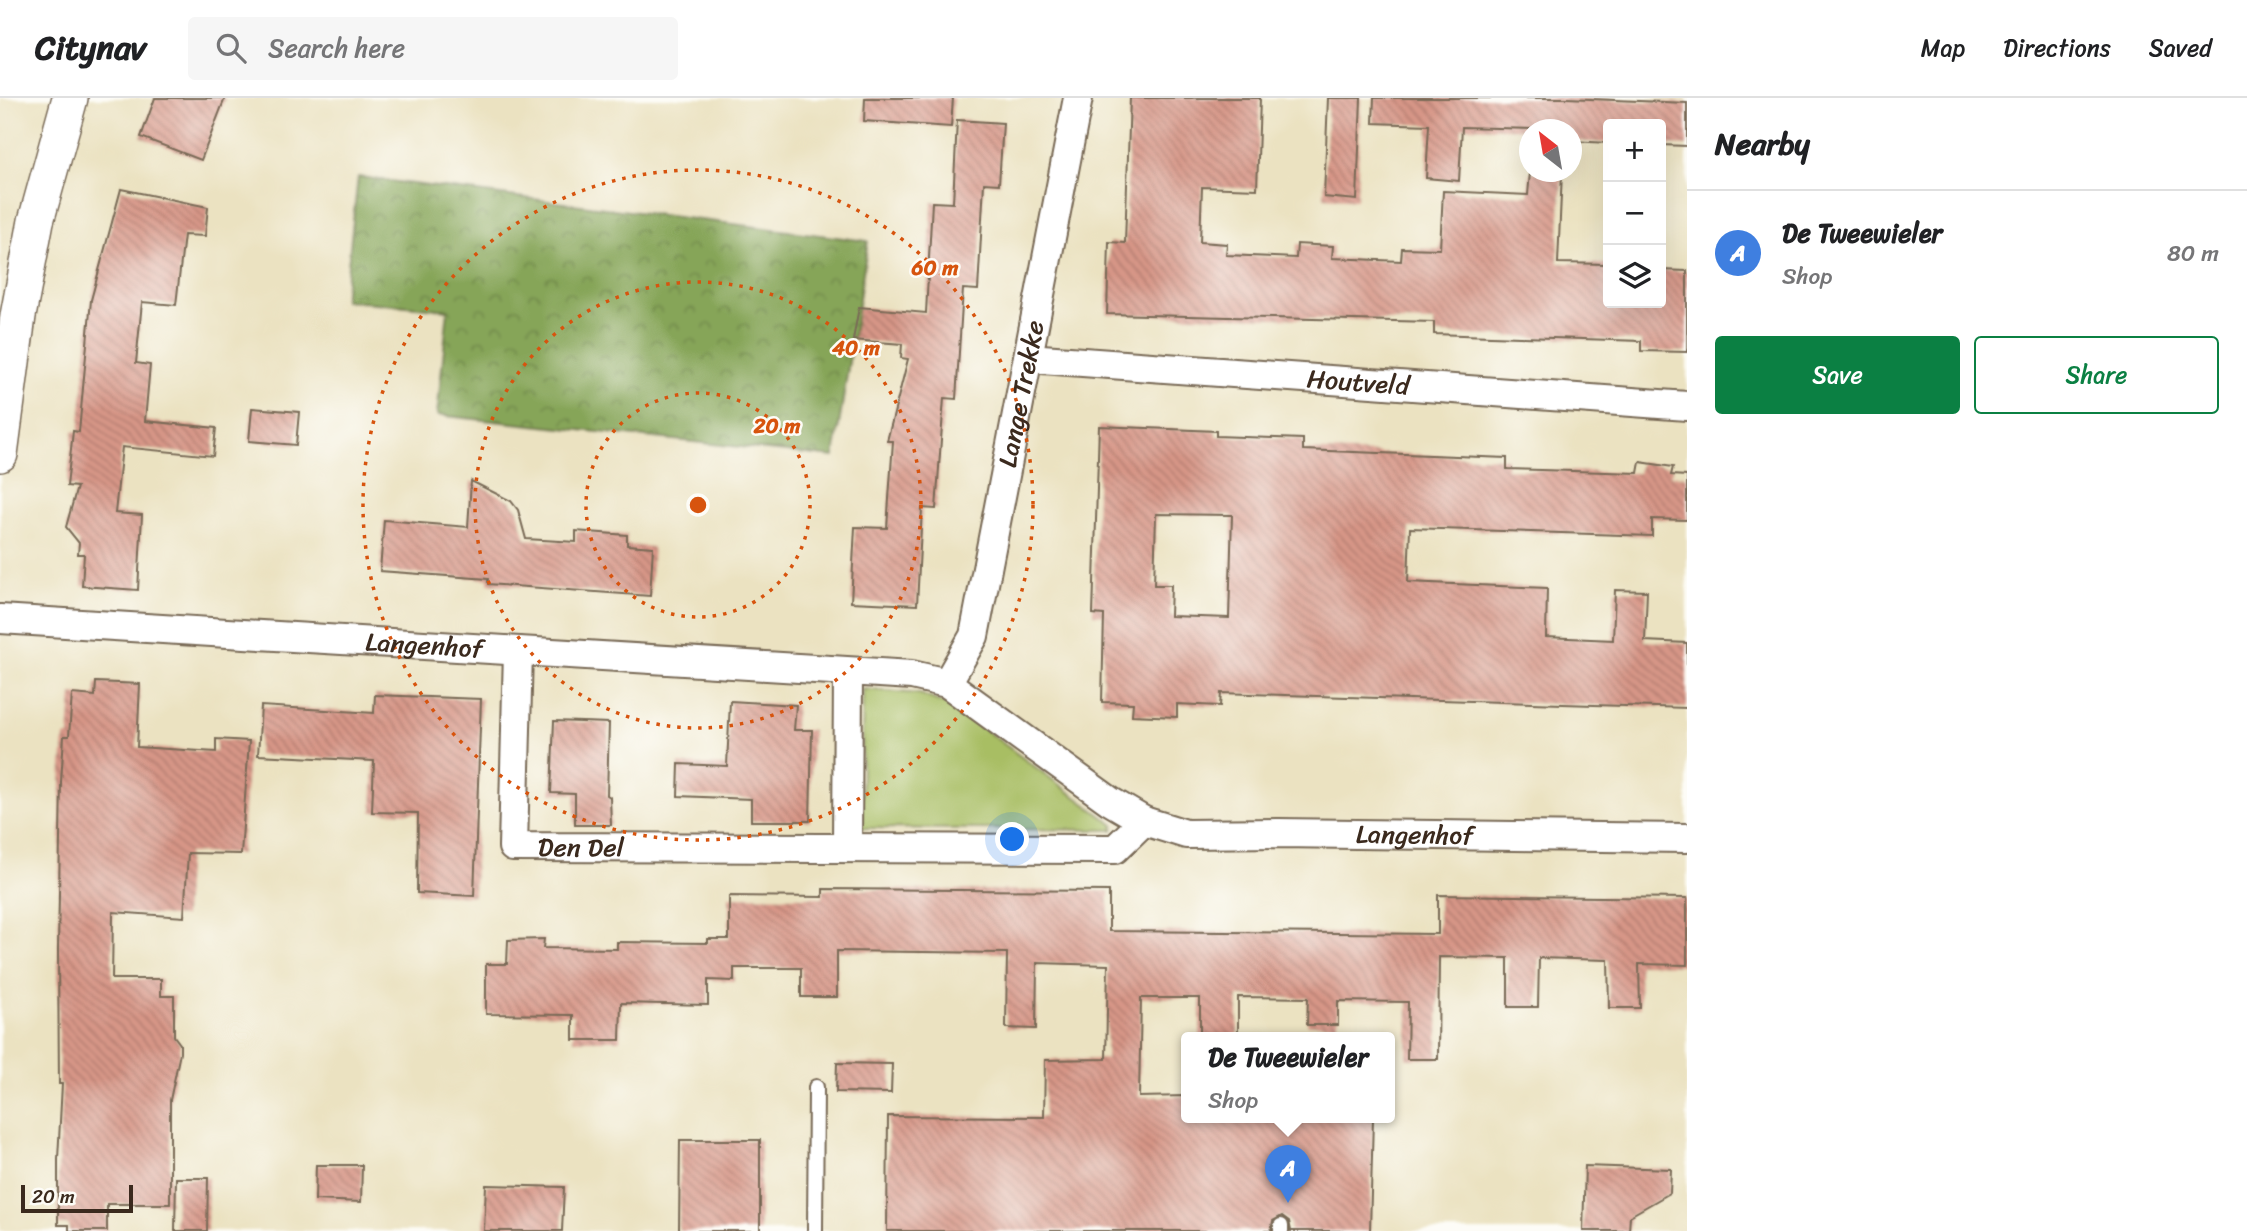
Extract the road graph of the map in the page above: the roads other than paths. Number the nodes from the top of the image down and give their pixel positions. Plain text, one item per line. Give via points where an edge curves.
1 (70, 98) edge
2 (1078, 98) edge
3 (1028, 358) junction
4 (1687, 406) edge
5 (0, 454) edge
6 (0, 619) edge
7 (518, 651) junction
8 (848, 672) junction
9 (947, 684) junction
10 (1144, 821) junction
11 (1687, 838) edge
12 (847, 848) junction
13 (817, 1087) dead end
14 (815, 1231) edge

1 - 5 street via 36,221
2 - 3 street, Lange Trekke
3 - 4 street, Houtveld
3 - 9 street, Lange Trekke via 974,636
6 - 7 street, Langenhof
7 - 8 street, Langenhof
7 - 12 street, Den Del via 513,847
8 - 9 street, Langenhof via 912,675
8 - 12 street
9 - 10 street, Langenhof
10 - 11 street, Langenhof via 1186,834
10 - 12 street via 1115,849
13 - 14 lane

